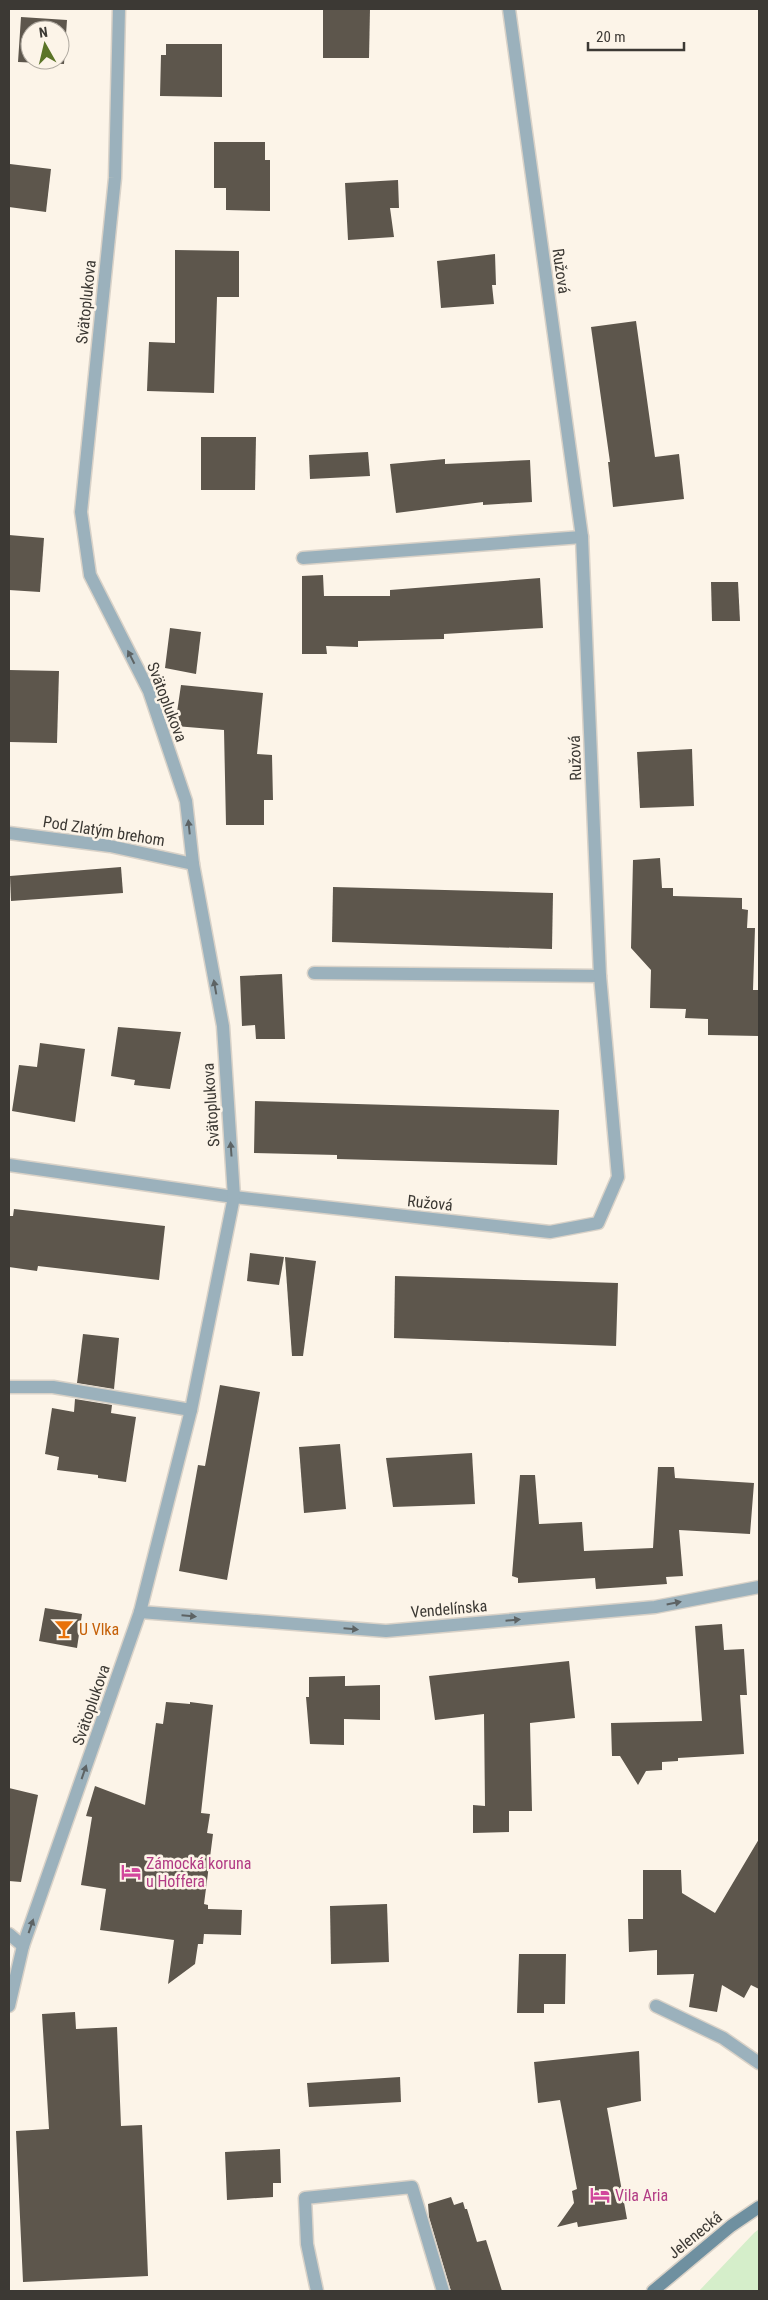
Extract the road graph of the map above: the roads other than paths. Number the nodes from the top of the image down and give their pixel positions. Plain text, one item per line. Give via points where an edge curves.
1 (119, 9) edge
2 (508, 9) edge
3 (582, 538) junction
4 (302, 558) dead end
5 (9, 833) edge
6 (193, 864) junction
7 (314, 973) dead end
8 (600, 976) junction
9 (9, 1165) edge
10 (234, 1197) junction
11 (9, 1388) edge
12 (191, 1410) junction
13 (759, 1587) edge
14 (140, 1612) junction
15 (9, 1934) edge
16 (24, 1946) junction
17 (9, 2006) edge
18 (656, 2006) dead end
19 (759, 2063) edge
20 (759, 2207) edge
21 (317, 2291) edge
22 (443, 2291) edge
23 (653, 2291) edge

6 -> 1 street, Svätoplukova via 186,801 149,691 90,575 81,512 115,178
2 - 3 street, Ružová
3 - 4 street
3 - 8 street, Ružová
5 - 6 street, Pod Zlatým brehom via 110,846
10 -> 6 street, Svätoplukova via 222,1026
7 - 8 street
8 - 10 street, Ružová via 618,1177 598,1223 550,1232
9 - 10 street, Ružová
10 - 12 street, Svätoplukova
11 - 12 street via 53,1387
12 - 14 street, Svätoplukova
14 -> 13 street, Vendelínska via 386,1632 655,1607
16 -> 14 street, Svätoplukova
15 - 16 street
16 - 17 street, Svätoplukova
18 - 19 street via 723,2038
20 - 23 street, Jelenecká
21 - 22 street via 307,2244 305,2198 412,2187

